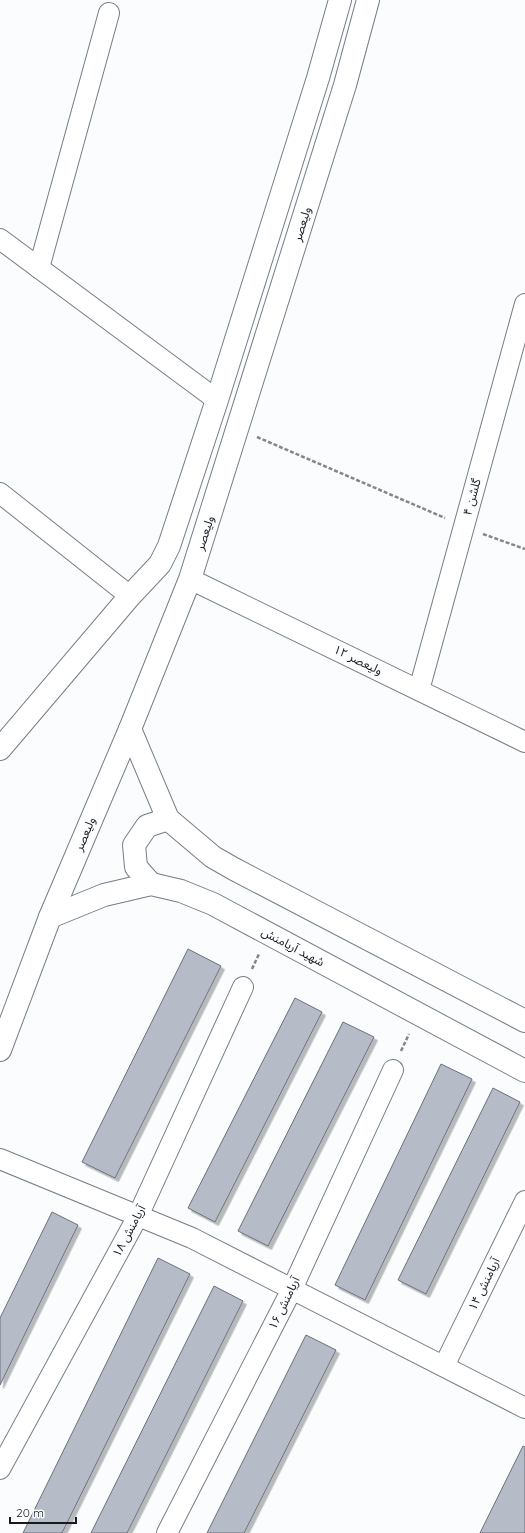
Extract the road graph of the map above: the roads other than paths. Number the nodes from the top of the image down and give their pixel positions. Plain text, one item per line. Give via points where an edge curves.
1 (340, 0) edge
2 (368, 0) edge
3 (109, 13) dead end
4 (0, 239) edge
5 (39, 268) junction
6 (525, 304) edge
7 (217, 400) junction
8 (0, 493) edge
9 (190, 579) junction
10 (130, 596) junction
11 (419, 690) junction
12 (130, 729) junction
13 (525, 742) edge
14 (0, 749) edge
15 (168, 819) junction
16 (151, 884) junction
17 (50, 917) junction
18 (243, 987) road end
19 (525, 1021) edge
20 (0, 1050) edge
21 (393, 1070) road end
22 (525, 1071) edge
23 (0, 1159) edge
24 (525, 1201) edge
25 (138, 1216) junction
26 (292, 1289) junction
27 (444, 1366) junction
28 (525, 1408) edge
29 (0, 1469) edge
30 (167, 1533) edge

1 - 7 main road
2 - 9 main road, ولیعصر via 345,85
3 - 5 street
4 - 5 street
5 - 7 street
6 - 11 street, گلشن ۴
7 - 10 main road via 169,546 160,564
8 - 10 street
9 - 11 street, ولیعصر ۱۲
9 - 12 main road, ولیعصر
10 - 14 main road
11 - 13 street, ولیعصر ۱۲
12 - 15 main road
12 - 17 main road, ولیعصر
15 - 16 main road via 147,826 134,845 136,867
15 - 19 main road via 213,857 234,869
16 - 17 main road, شهید آریامنش via 104,895
16 - 22 main road, شهید آریامنش via 182,891 214,904
17 - 20 main road, ولیعصر
18 - 25 street, آریامنش ۱۸
21 - 26 street, آریامنش ۱۶
23 - 25 street
24 - 27 street, آریامنش ۱۴
25 - 26 street via 192,1238
25 - 29 street, آریامنش ۱۸
26 - 27 street
26 - 30 street, آریامنش ۱۶
27 - 28 street

